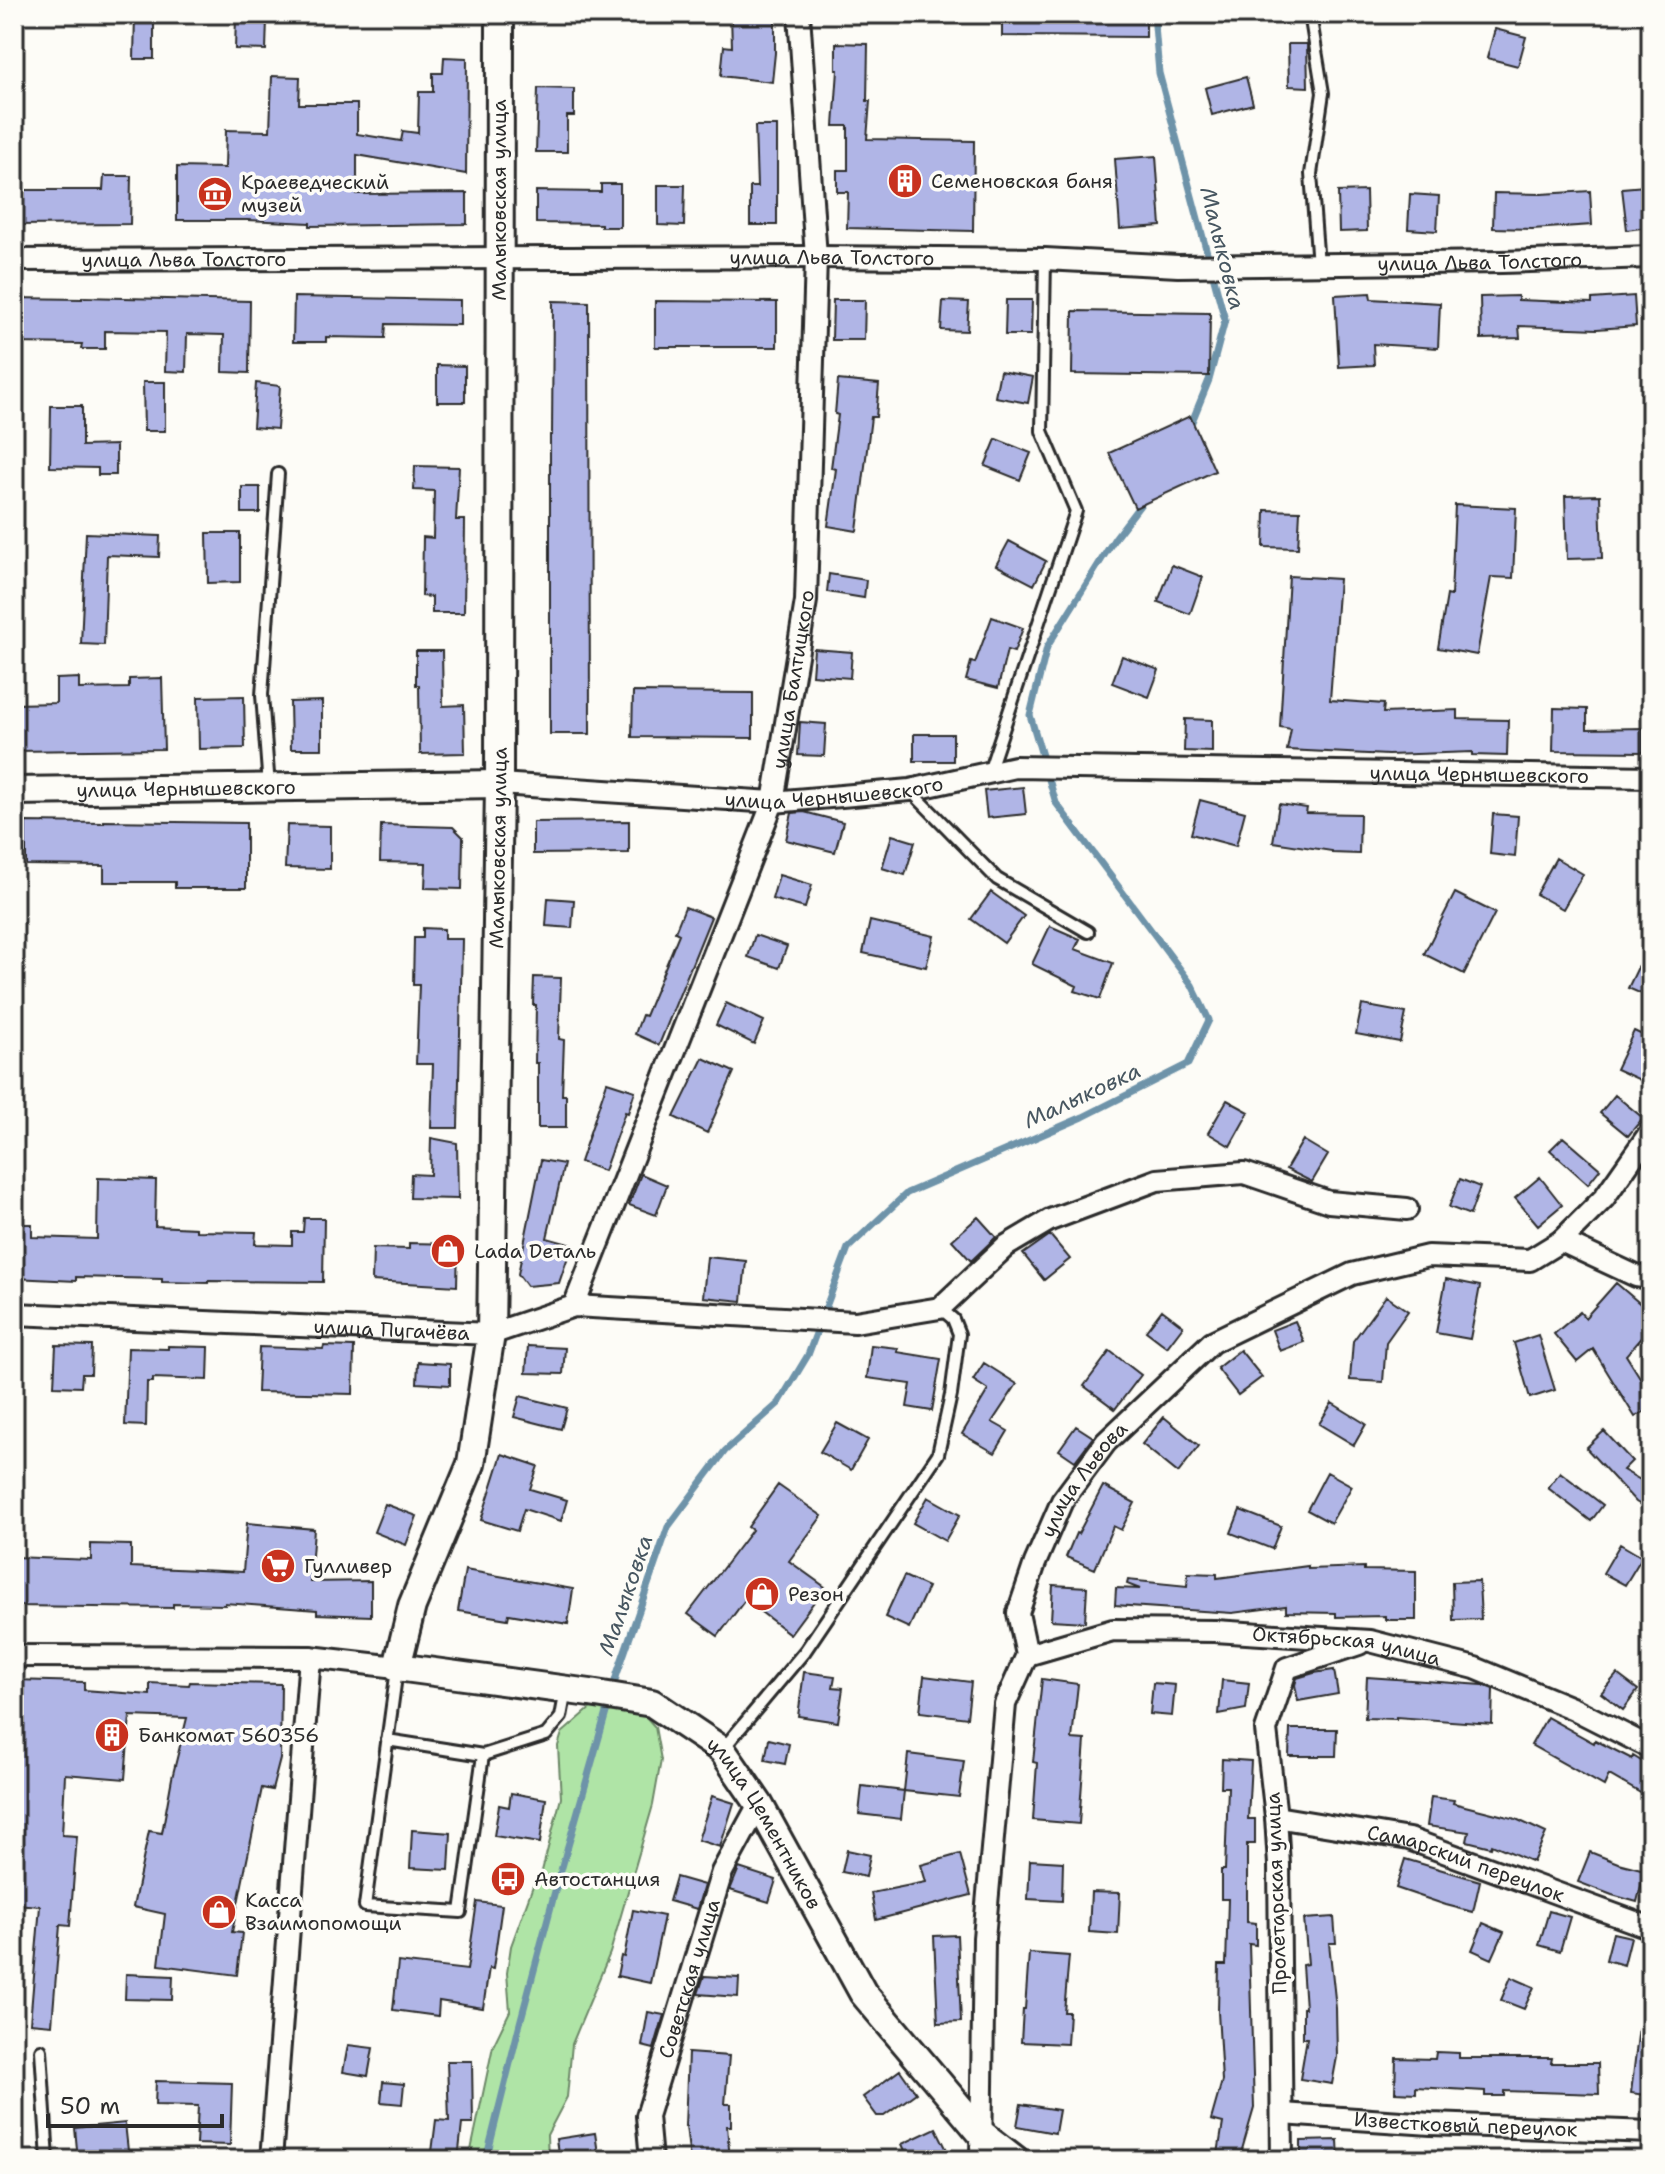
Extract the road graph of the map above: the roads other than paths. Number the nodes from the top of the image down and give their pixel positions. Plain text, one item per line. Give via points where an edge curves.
1 (500, 14) edge
2 (799, 14) edge
3 (1310, 14) edge
4 (499, 257) junction
5 (816, 257) junction
6 (1651, 257) edge
7 (1045, 259) junction
8 (14, 260) edge
9 (1318, 265) junction
10 (278, 474) dead end
11 (989, 773) junction
12 (1651, 777) edge
13 (499, 784) junction
14 (269, 787) junction
15 (910, 790) junction
16 (14, 791) edge
17 (773, 802) junction
18 (1088, 932) dead end
19 (1651, 1131) edge
20 (1407, 1209) dead end
21 (1561, 1241) junction
22 (1651, 1278) edge
23 (574, 1306) junction
24 (940, 1308) junction
25 (14, 1314) edge
26 (491, 1334) junction
27 (1370, 1641) junction
28 (1027, 1655) junction
29 (14, 1656) edge
30 (310, 1657) junction
31 (397, 1667) junction
32 (578, 1691) junction
33 (387, 1740) junction
34 (1651, 1748) edge
35 (722, 1750) junction
36 (483, 1755) junction
37 (759, 1804) junction
38 (1276, 1817) junction
39 (1651, 1928) edge
40 (41, 2050) dead end
41 (1282, 2114) junction
42 (1651, 2132) edge
43 (981, 2133) junction
44 (48, 2160) edge
45 (271, 2160) edge
46 (651, 2160) edge
47 (981, 2160) edge
48 (1016, 2160) edge
49 (1282, 2160) edge

1 - 4 street, Малыковская улица
2 - 5 street, улица Балтицкого
3 - 9 lane via 1323,93 1311,174
4 - 5 street, улица Льва Толстого
4 - 8 street, улица Льва Толстого
4 - 13 street, Малыковская улица
5 - 7 street, улица Льва Толстого
5 - 17 street, улица Балтицкого via 806,601
6 - 9 street, улица Льва Толстого
7 - 9 street, улица Льва Толстого via 1178,266
7 - 11 lane via 1042,431 1076,511
10 - 14 lane via 262,695
11 - 12 street, улица Чернышевского via 1015,767
11 - 15 street, улица Чернышевского
13 - 14 street, улица Чернышевского
13 - 17 street, улица Чернышевского
13 - 26 street, Малыковская улица
14 - 16 street, улица Чернышевского
15 - 17 street, улица Чернышевского
15 - 18 lane via 997,879
17 - 23 street, улица Балтицкого
19 - 21 street, улица Львова via 1604,1198
20 - 24 street via 1329,1202 1244,1173 1157,1180 1050,1220 1006,1246
21 - 22 street
21 - 28 street, улица Львова via 1530,1260 1428,1256 1352,1274 1212,1342 1106,1442 1062,1501 1018,1613
23 - 24 street, улица Пугачёва via 855,1322
23 - 26 street, улица Пугачёва
24 - 35 lane via 953,1319 959,1334 938,1454 805,1651
25 - 26 street, улица Пугачёва
26 - 31 street, Малыковская улица via 471,1464 412,1606
27 - 28 street, Октябрьская улица via 1113,1630
27 - 34 street, Октябрьская улица via 1475,1668
27 - 38 street, Пролетарская улица via 1287,1668 1266,1730
28 - 43 street via 1005,1704 984,1938
29 - 30 street
30 - 31 street
30 - 45 street
31 - 32 street, улица Цементников
31 - 33 lane
32 - 35 street, улица Цементников via 652,1703
32 - 36 lane via 546,1735
33 - 36 lane
33 - 36 lane via 365,1906 461,1912
35 - 37 street, улица Цементников
37 - 43 street, улица Цементников via 863,1993
37 - 46 street, Советская улица via 722,1872 647,2116
38 - 39 street, Самарский переулок via 1409,1839
38 - 41 street, Пролетарская улица
40 - 44 lane
41 - 42 street, Известковый переулок
41 - 49 street, Пролетарская улица
43 - 47 street
43 - 48 street, улица Цементников

